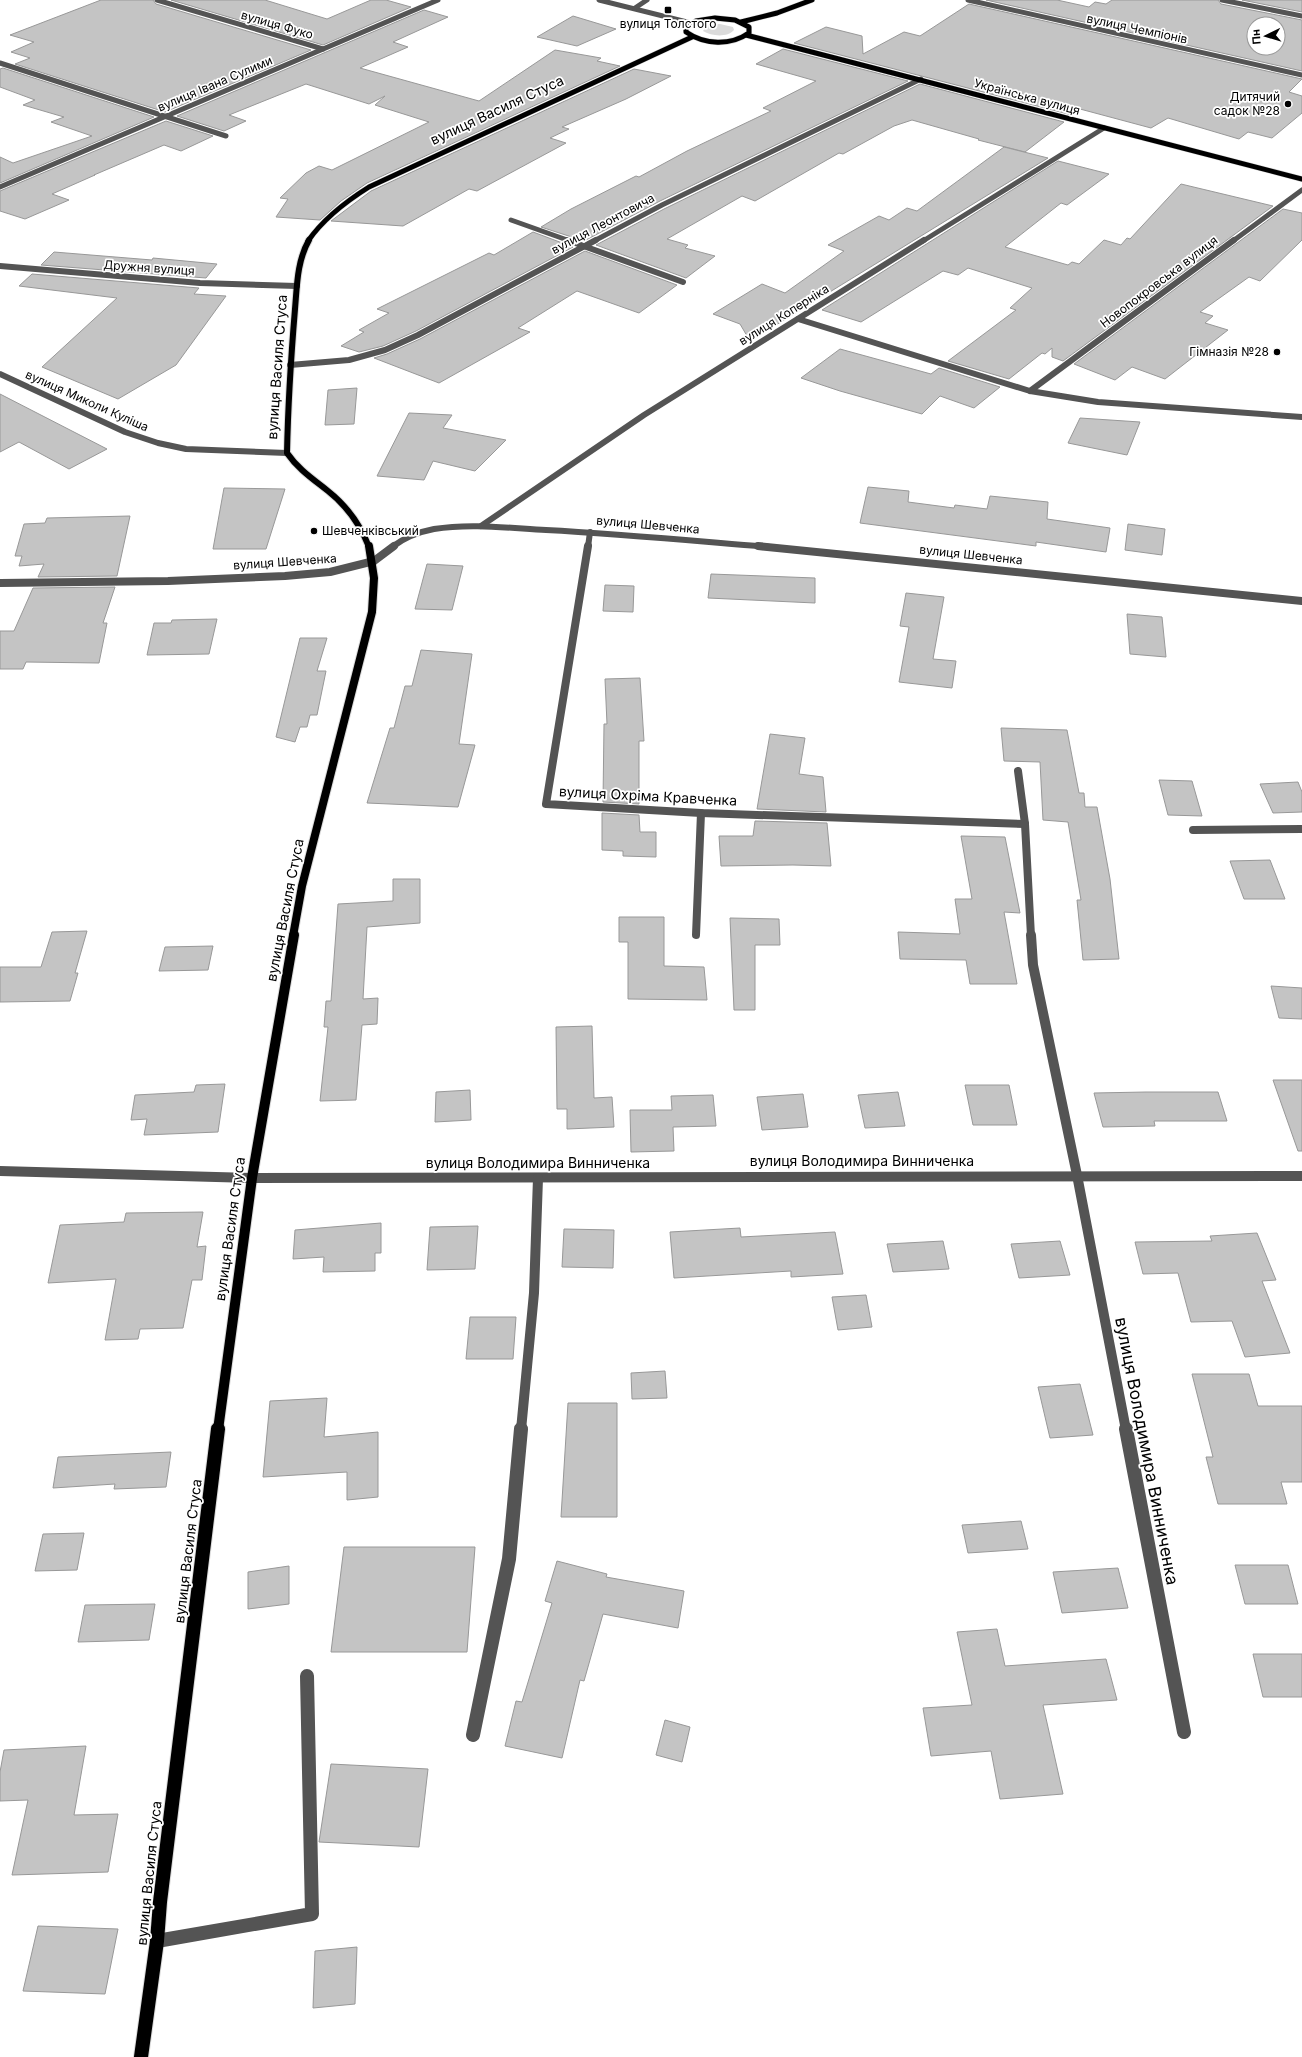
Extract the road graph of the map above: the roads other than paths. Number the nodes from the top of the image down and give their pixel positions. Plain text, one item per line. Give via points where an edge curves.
1 (157, 0) edge
2 (438, 0) edge
3 (599, 0) edge
4 (648, 0) edge
5 (812, 0) edge
6 (968, 0) edge
7 (1222, 0) edge
8 (635, 8) junction
9 (1302, 16) edge
10 (741, 22) junction
11 (691, 23) junction
12 (746, 35) junction
13 (692, 36) junction
14 (323, 49) junction
15 (0, 63) edge
16 (1302, 75) edge
17 (921, 79) junction
18 (162, 117) junction
19 (1104, 128) junction
20 (226, 136) dead end
21 (1302, 180) edge
22 (0, 187) edge
23 (1302, 190) edge
24 (511, 220) dead end
25 (586, 246) junction
26 (0, 266) edge
27 (683, 282) dead end
28 (297, 286) junction
29 (798, 319) junction
30 (290, 365) junction
31 (0, 374) edge
32 (1030, 391) junction
33 (1302, 417) edge
34 (286, 453) junction
35 (481, 526) junction
36 (590, 532) junction
37 (374, 561) junction
38 (0, 583) edge
39 (1302, 600) edge
40 (1018, 771) dead end
41 (701, 813) junction
42 (1025, 824) junction
43 (1302, 829) edge
44 (1193, 830) dead end
45 (696, 935) dead end
46 (0, 1171) edge
47 (1076, 1175) junction
48 (1302, 1176) edge
49 (252, 1178) junction
50 (538, 1178) junction
51 (307, 1676) dead end
52 (1184, 1732) dead end
53 (472, 1735) dead end
54 (158, 1941) junction
55 (141, 2057) edge

1 - 14 street, вулиця Фуко
2 - 14 street, вулиця Івана Сулими
3 - 8 street
4 - 8 street
5 - 10 main road via 777,13
6 - 16 street, вулиця Чемпіонів
7 - 9 street
8 - 11 street
10 - 11 main road via 715,18
10 - 12 main road via 750,30
11 - 13 main road via 685,30
12 - 13 main road via 736,40 721,41
12 - 17 main road, Українська вулиця
13 - 28 main road, вулиця Василя Стуса via 351,197 325,220 308,242 300,263
14 - 18 street, вулиця Івана Сулими
15 - 18 street
17 - 19 main road, Українська вулиця
17 - 25 street, вулиця Леонтовича via 662,205
18 - 20 street
18 - 22 street, вулиця Івана Сулими
19 - 21 main road, Українська вулиця
19 - 29 street, вулиця Коперніка
23 - 32 street, Новопокровська вулиця
24 - 25 street
25 - 27 street
25 - 30 street, вулиця Леонтовича via 486,300 385,350 349,360
26 - 28 street, Дружня вулиця via 200,283
28 - 30 main road, вулиця Василя Стуса
29 - 32 street
29 - 35 street, вулиця Коперніка via 644,415
30 - 34 main road, вулиця Василя Стуса
31 - 34 street, вулиця Миколи Куліша via 125,432 158,443 186,449
32 - 33 street via 1098,402
34 - 37 main road, вулиця Василя Стуса via 293,464 334,496 359,523 367,537
35 - 36 street, вулиця Шевченка
35 - 37 street, вулиця Шевченка via 435,529 417,533 403,539
36 - 39 street, вулиця Шевченка via 794,549
36 - 41 street, вулиця Охріма Кравченка via 546,804
37 - 38 street, вулиця Шевченка via 330,572 285,576 168,581
37 - 49 main road, вулиця Василя Стуса via 372,612 302,886
40 - 42 street, вулиця Володимира Винниченка
41 - 42 street, вулиця Охріма Кравченка
41 - 45 street
42 - 47 street, вулиця Володимира Винниченка via 1034,965
43 - 44 street
46 - 49 street, вулиця Володимира Винниченка
47 - 48 street, вулиця Володимира Винниченка
47 - 50 street, вулиця Володимира Винниченка
47 - 52 street, вулиця Володимира Винниченка
49 - 50 street, вулиця Володимира Винниченка
49 - 54 main road, вулиця Василя Стуса via 226,1360 160,1902
50 - 53 street via 534,1292 509,1559
51 - 54 street via 312,1914
54 - 55 main road, вулиця Василя Стуса

